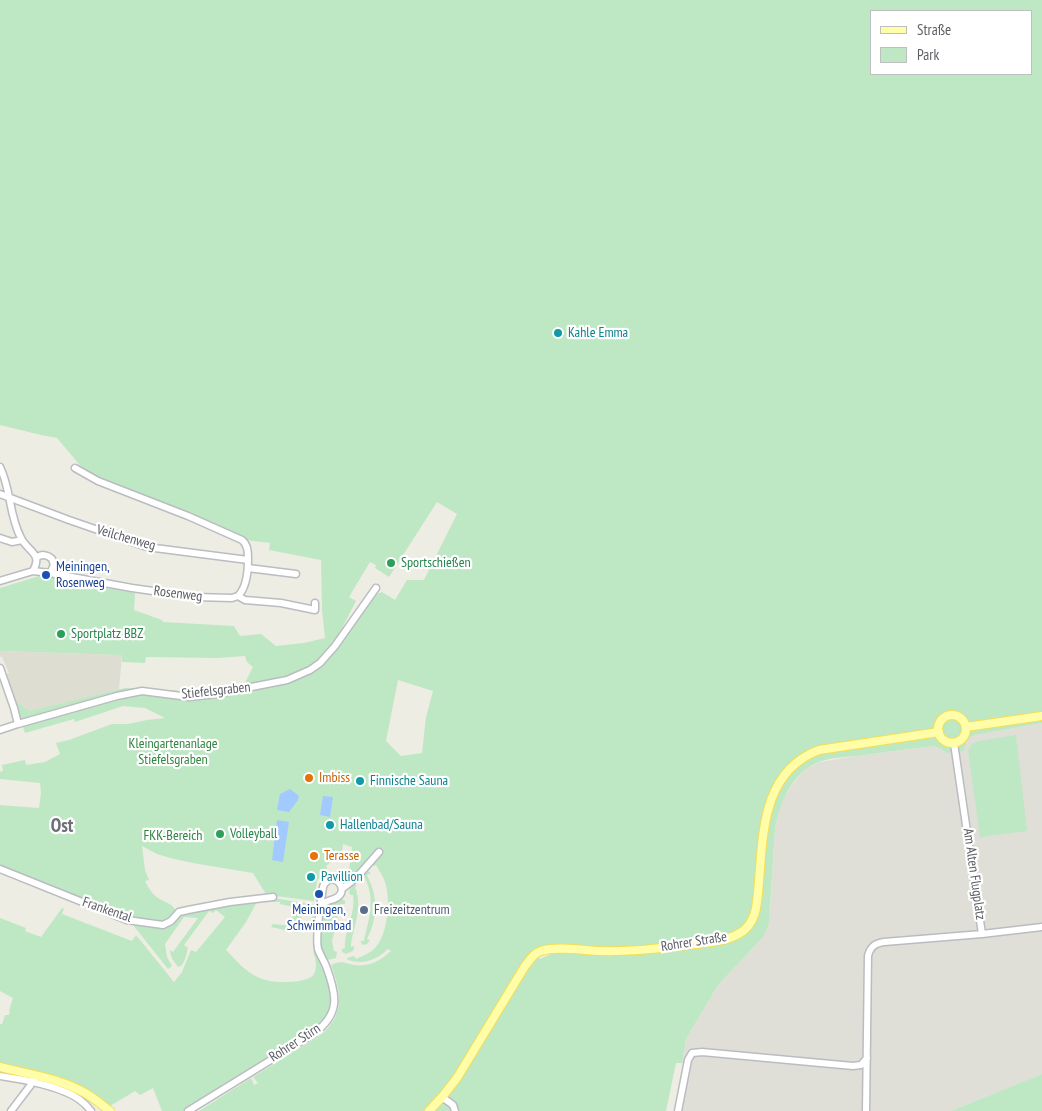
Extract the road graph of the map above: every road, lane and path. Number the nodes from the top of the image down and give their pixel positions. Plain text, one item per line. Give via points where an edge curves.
1 (0, 466) edge
2 (75, 468) dead end
3 (0, 494) edge
4 (8, 497) junction
5 (0, 538) edge
6 (22, 540) junction
7 (36, 558) junction
8 (248, 560) junction
9 (248, 568) junction
10 (33, 571) junction
11 (50, 573) junction
12 (296, 574) dead end
13 (0, 581) edge
14 (376, 588) dead end
15 (238, 596) junction
16 (315, 603) dead end
17 (0, 668) edge
18 (1042, 716) edge
19 (18, 724) junction
20 (966, 727) junction
21 (0, 730) edge
22 (939, 732) junction
23 (954, 743) junction
24 (379, 852) dead end
25 (0, 869) edge
26 (342, 889) junction
27 (273, 897) dead end
28 (321, 908) junction
29 (1042, 927) edge
30 (982, 934) junction
31 (867, 1057) junction
32 (0, 1067) edge
33 (0, 1076) edge
34 (34, 1079) junction
35 (442, 1097) junction
36 (11, 1111) edge
37 (92, 1111) edge
38 (110, 1111) edge
39 (188, 1111) edge
40 (429, 1111) edge
41 (455, 1111) edge
42 (678, 1111) edge
43 (866, 1111) edge

1 - 4 street
2 - 8 street via 98,481 242,540 246,543
3 - 4 street, Veilchenweg
4 - 6 street
4 - 8 street, Veilchenweg via 147,547
5 - 6 street via 12,542
6 - 7 street
7 - 10 street
7 - 11 street via 45,555 52,559 54,565
8 - 9 street
9 - 12 street
9 - 15 street via 244,588
10 - 11 street, Rosenweg
10 - 13 street
11 - 15 street, Rosenweg via 195,597
14 - 19 street, Stiefelsgraben via 320,663 287,680 188,697 142,692 117,696
15 - 16 street, Rosenweg via 245,600 315,610
17 - 19 street
18 - 20 main road
19 - 21 street, Stiefelsgraben
20 - 22 main road via 960,718 949,716 941,722
20 - 23 main road via 962,739
22 - 23 main road via 943,740
22 - 35 main road, Rohrer Straße via 819,750 797,762 771,798 763,832 756,910 748,926 725,939 668,948 540,951 525,966 457,1078
23 - 30 street, Am Alten Flugplatz
24 - 26 street
25 - 27 street, Frankental via 126,920 163,925 178,912
26 - 28 street via 341,895
26 - 28 street, Rohrer Stirn via 336,880 328,880 323,887
28 - 39 street, Rohrer Stirn via 318,948 335,996 330,1017 313,1034
29 - 30 street
30 - 31 street, Am Alten Flugplatz via 884,942 873,947 868,956
31 - 42 street via 861,1065 853,1066 692,1053
31 - 43 street, Am Alten Flugplatz
32 - 34 main road
33 - 34 street
34 - 36 street
34 - 37 street via 74,1096
34 - 38 main road via 61,1082 76,1088
35 - 40 main road, Rohrer Straße
35 - 41 street

